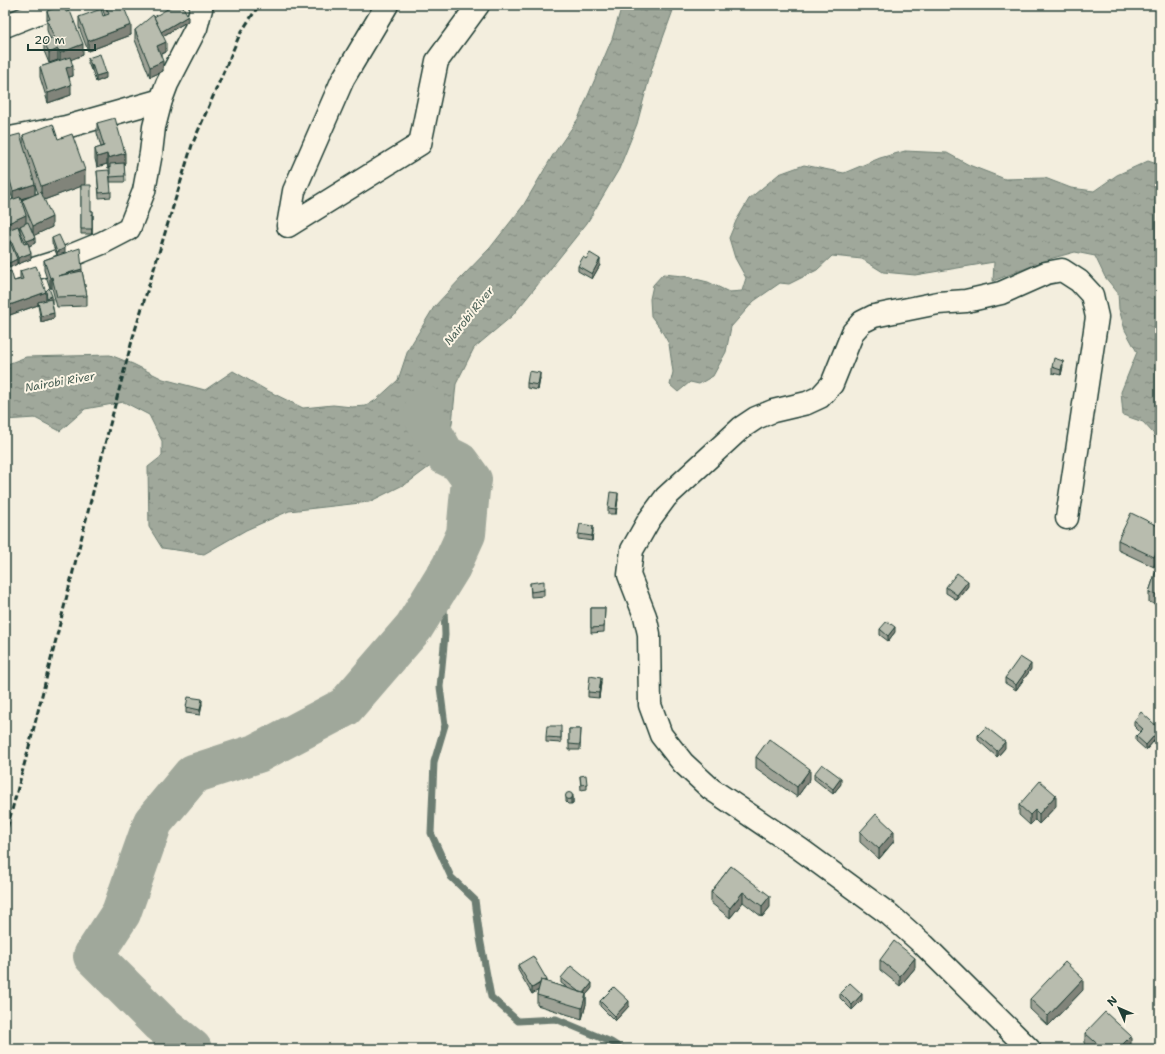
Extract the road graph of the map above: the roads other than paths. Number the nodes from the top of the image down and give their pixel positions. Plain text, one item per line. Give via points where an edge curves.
1 (58, 5) edge
2 (202, 5) edge
3 (387, 5) edge
4 (478, 5) edge
5 (5, 26) edge
6 (161, 100) junction
7 (5, 139) edge
8 (5, 278) edge
9 (1067, 518) dead end
10 (1029, 1049) edge

1 - 5 street
2 - 6 street via 196,28 166,84
3 - 4 street via 343,79 294,191 288,226 420,144 437,61
6 - 7 street via 66,127
6 - 8 street via 144,191 129,228 102,244
9 - 10 street via 1096,317 1092,295 1079,281 1062,270 1046,273 1001,293 874,316 862,322 853,332 832,384 820,397 756,418 741,428 666,497 632,550 629,575 649,634 650,705 661,735 683,763 711,789 800,849 890,915

